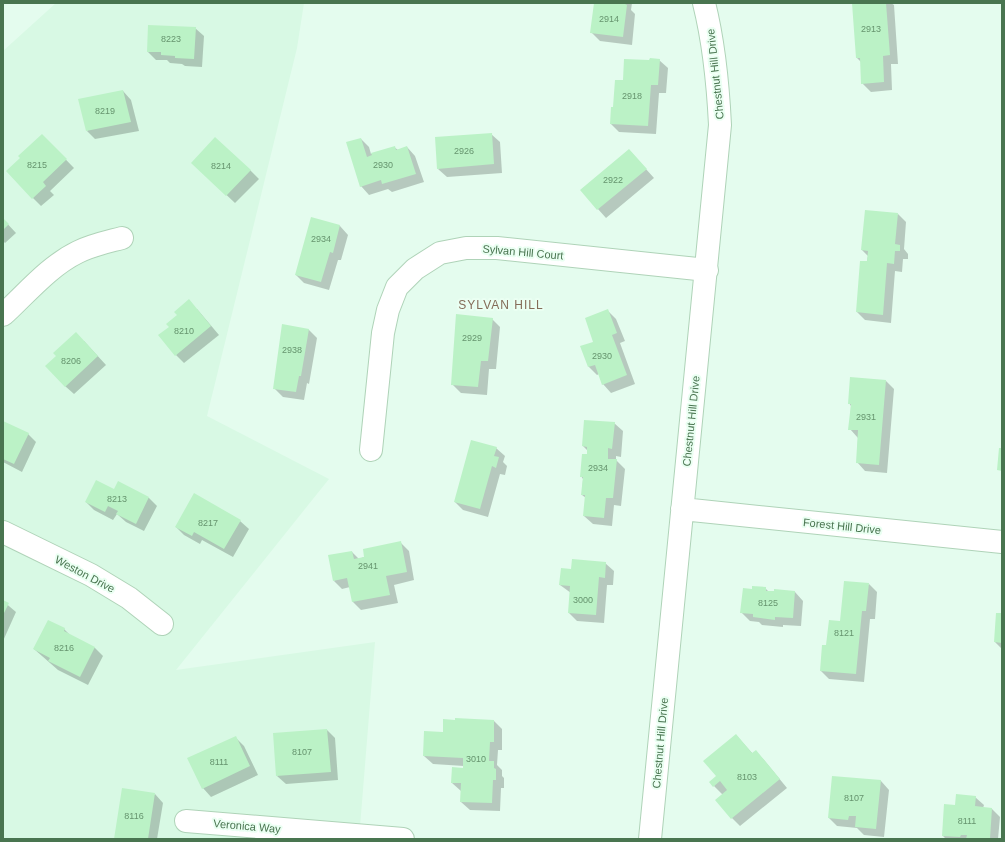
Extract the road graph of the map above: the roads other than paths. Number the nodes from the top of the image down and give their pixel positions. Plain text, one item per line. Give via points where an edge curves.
1 (704, 3) edge
2 (122, 238) dead end
3 (707, 270) junction
4 (3, 315) edge
5 (371, 450) dead end
6 (682, 509) junction
7 (3, 532) edge
8 (1002, 542) edge
9 (162, 624) dead end
10 (186, 821) dead end
11 (403, 839) edge
12 (650, 839) edge

1 - 3 street, Chestnut Hill Drive via 718,80 720,125
2 - 4 street via 78,252 60,262
3 - 5 street, Sylvan Hill Court via 497,248 466,248 440,253 416,269 397,287 388,310 383,333
3 - 6 street, Chestnut Hill Drive
6 - 8 street, Forest Hill Drive
6 - 12 street, Chestnut Hill Drive
7 - 9 street, Weston Drive via 92,575 129,598
10 - 11 street, Veronica Way

